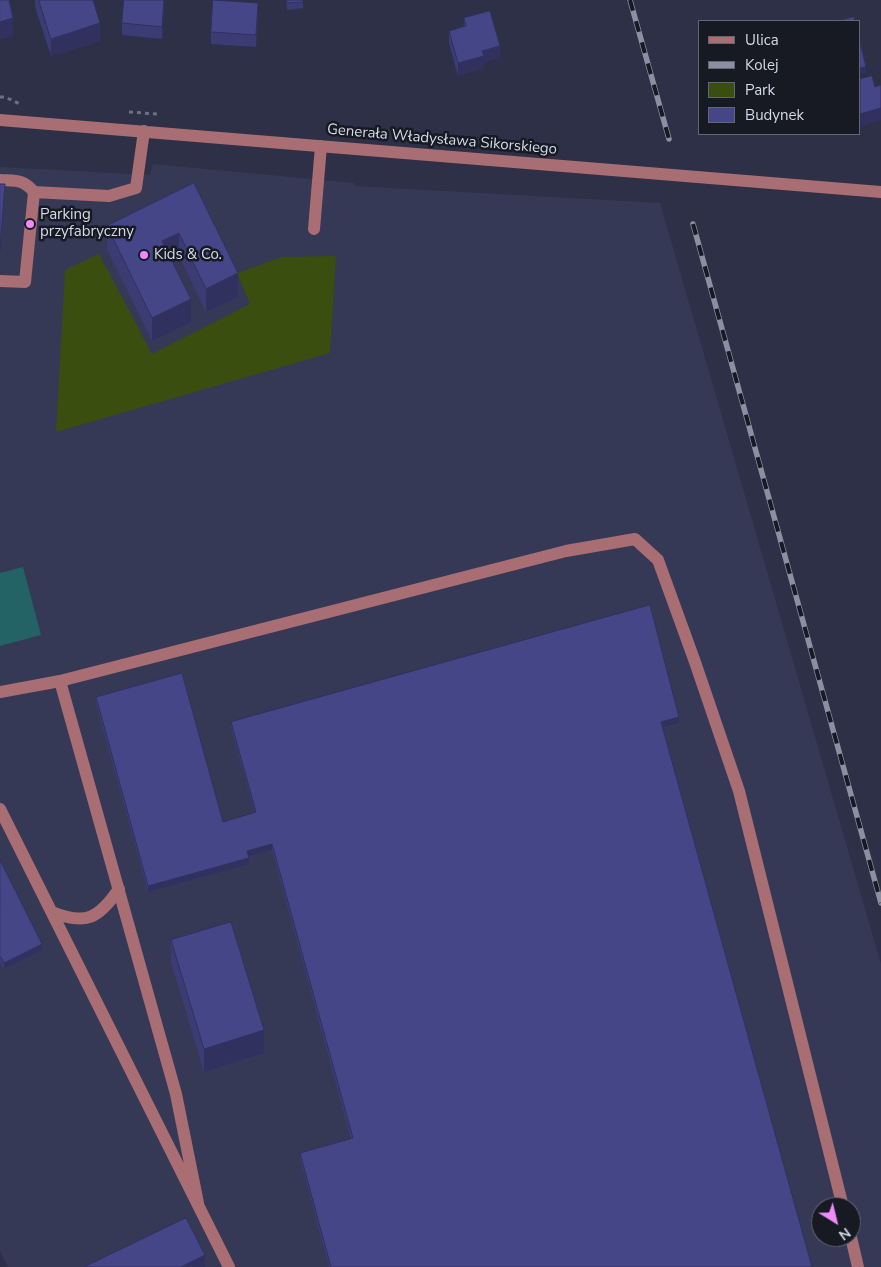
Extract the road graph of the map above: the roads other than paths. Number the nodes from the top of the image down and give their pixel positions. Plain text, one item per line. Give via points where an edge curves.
1 (0, 120) edge
2 (144, 131) junction
3 (321, 146) junction
4 (0, 180) edge
5 (34, 192) junction
6 (881, 192) edge
7 (314, 229) dead end
8 (0, 281) edge
9 (60, 682) junction
10 (0, 692) edge
11 (0, 810) edge
12 (119, 889) junction
13 (52, 912) junction
14 (840, 1197) edge
15 (198, 1203) junction
16 (853, 1247) edge
17 (229, 1267) edge
18 (858, 1267) edge

1 - 2 street, Generała Władysława Sikorskiego
2 - 3 street, Generała Władysława Sikorskiego
2 - 5 street via 136,188 109,196
3 - 6 street, Generała Władysława Sikorskiego
3 - 7 street
4 - 5 street via 22,181
5 - 8 street via 24,282
9 - 10 street
9 - 12 street
9 - 14 street via 566,551 635,539 658,560 739,791
11 - 13 street
12 - 13 street via 102,910 88,918 71,918
12 - 15 street via 176,1094
13 - 15 street
15 - 17 street
16 - 18 street

